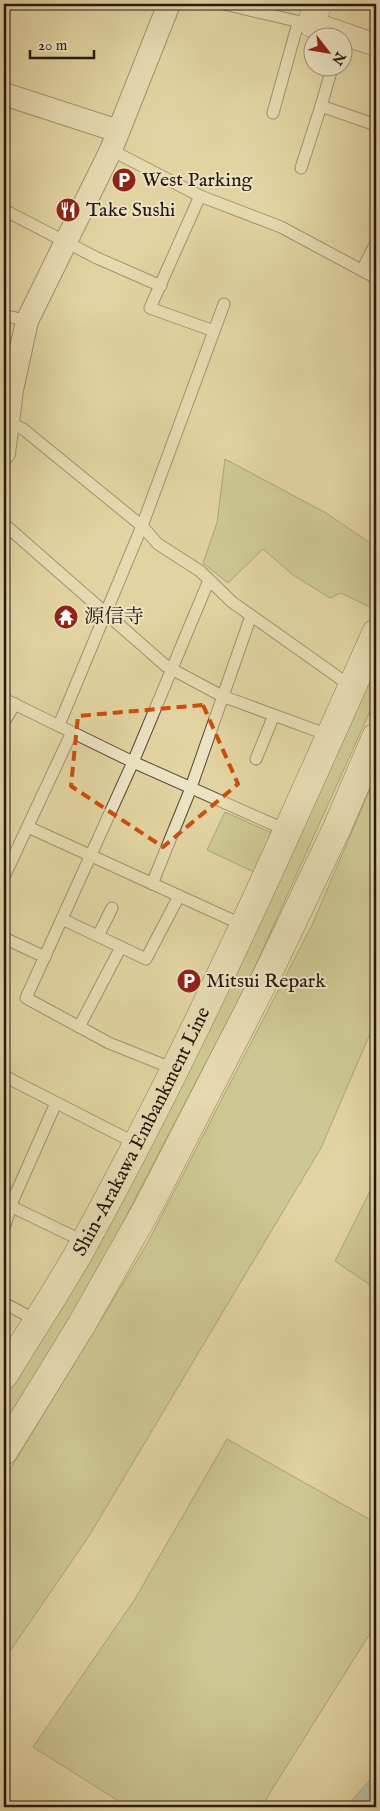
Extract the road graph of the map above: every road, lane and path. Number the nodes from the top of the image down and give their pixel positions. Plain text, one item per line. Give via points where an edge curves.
1 (224, 4) edge
2 (163, 5) edge
3 (309, 17) edge
4 (329, 28) edge
5 (352, 38) edge
6 (376, 45) edge
7 (329, 78) edge
8 (4, 94) edge
9 (321, 106) junction
10 (273, 113) dead end
11 (376, 125) edge
12 (114, 141) junction
13 (301, 168) dead end
14 (200, 196) junction
15 (4, 210) edge
16 (376, 242) edge
17 (66, 243) junction
18 (362, 270) junction
19 (376, 278) edge
20 (161, 286) junction
21 (224, 304) dead end
22 (4, 315) edge
23 (27, 321) junction
24 (214, 331) junction
25 (8, 391) edge
26 (9, 422) junction
27 (4, 453) edge
28 (4, 524) edge
29 (142, 526) junction
30 (209, 580) junction
31 (106, 611) junction
32 (252, 616) junction
33 (376, 633) edge
34 (172, 669) junction
35 (352, 687) junction
36 (222, 696) junction
37 (4, 699) edge
38 (15, 704) junction
39 (274, 715) junction
40 (4, 722) edge
41 (59, 725) junction
42 (72, 732) junction
43 (331, 736) junction
44 (376, 737) edge
45 (256, 759) dead end
46 (133, 762) junction
47 (190, 787) junction
48 (28, 827) junction
49 (288, 831) junction
50 (91, 855) junction
51 (4, 877) edge
52 (152, 884) junction
53 (179, 896) junction
54 (112, 908) dead end
55 (62, 919) junction
56 (245, 926) junction
57 (98, 936) junction
58 (4, 938) edge
59 (121, 947) junction
60 (45, 956) junction
61 (79, 1027) junction
62 (176, 1069) junction
63 (4, 1076) edge
64 (56, 1103) junction
65 (137, 1144) junction
66 (8, 1205) edge
67 (4, 1228) edge
68 (85, 1242) junction
69 (4, 1303) edge
70 (37, 1320) junction
71 (4, 1375) edge
72 (4, 1451) edge

1 - 3 lane
2 - 12 street
3 - 4 street
3 - 10 lane
5 - 6 street
7 - 9 lane
8 - 12 street
9 - 11 lane
9 - 13 lane
12 - 14 lane
12 - 17 street
14 - 18 lane via 281,226
14 - 20 lane
15 - 17 lane
16 - 18 lane
17 - 20 lane
17 - 23 street
18 - 19 lane
20 - 24 lane via 150,308
21 - 24 lane
22 - 23 lane
23 - 25 street
24 - 29 lane
25 - 26 street
26 - 27 street
26 - 29 lane via 23,429
28 - 31 lane
29 - 30 lane via 158,544
29 - 31 lane
30 - 32 lane
30 - 34 lane
31 - 34 lane
31 - 41 lane
32 - 35 lane
32 - 36 lane
33 - 35 main road, Shin-Arakawa Embankment Line
34 - 36 lane
34 - 46 lane
35 - 43 main road, Shin-Arakawa Embankment Line
36 - 39 lane
36 - 47 lane
37 - 38 lane
38 - 40 lane
38 - 41 lane
39 - 43 lane
39 - 45 lane
41 - 42 lane
42 - 46 lane
42 - 48 lane
43 - 49 main road, Shin-Arakawa Embankment Line
44 - 72 main road, Shin-Arakawa Embankment Line via 269,970 148,1207 82,1324
46 - 47 lane
46 - 50 lane
47 - 49 lane
47 - 52 lane
48 - 50 lane
48 - 51 lane
49 - 56 main road, Shin-Arakawa Embankment Line
50 - 52 lane
50 - 55 lane
52 - 53 lane
53 - 56 lane
53 - 59 lane via 146,959
54 - 57 lane
55 - 57 lane
55 - 60 lane
56 - 62 main road, Shin-Arakawa Embankment Line
57 - 59 lane
58 - 60 lane
59 - 61 lane
60 - 61 lane via 26,998
61 - 62 lane via 108,1044
62 - 65 main road, Shin-Arakawa Embankment Line
63 - 64 lane
64 - 65 lane
64 - 66 lane
65 - 68 main road, Shin-Arakawa Embankment Line
66 - 67 lane
66 - 68 lane
68 - 70 main road, Shin-Arakawa Embankment Line
69 - 70 lane
70 - 71 main road, Shin-Arakawa Embankment Line

